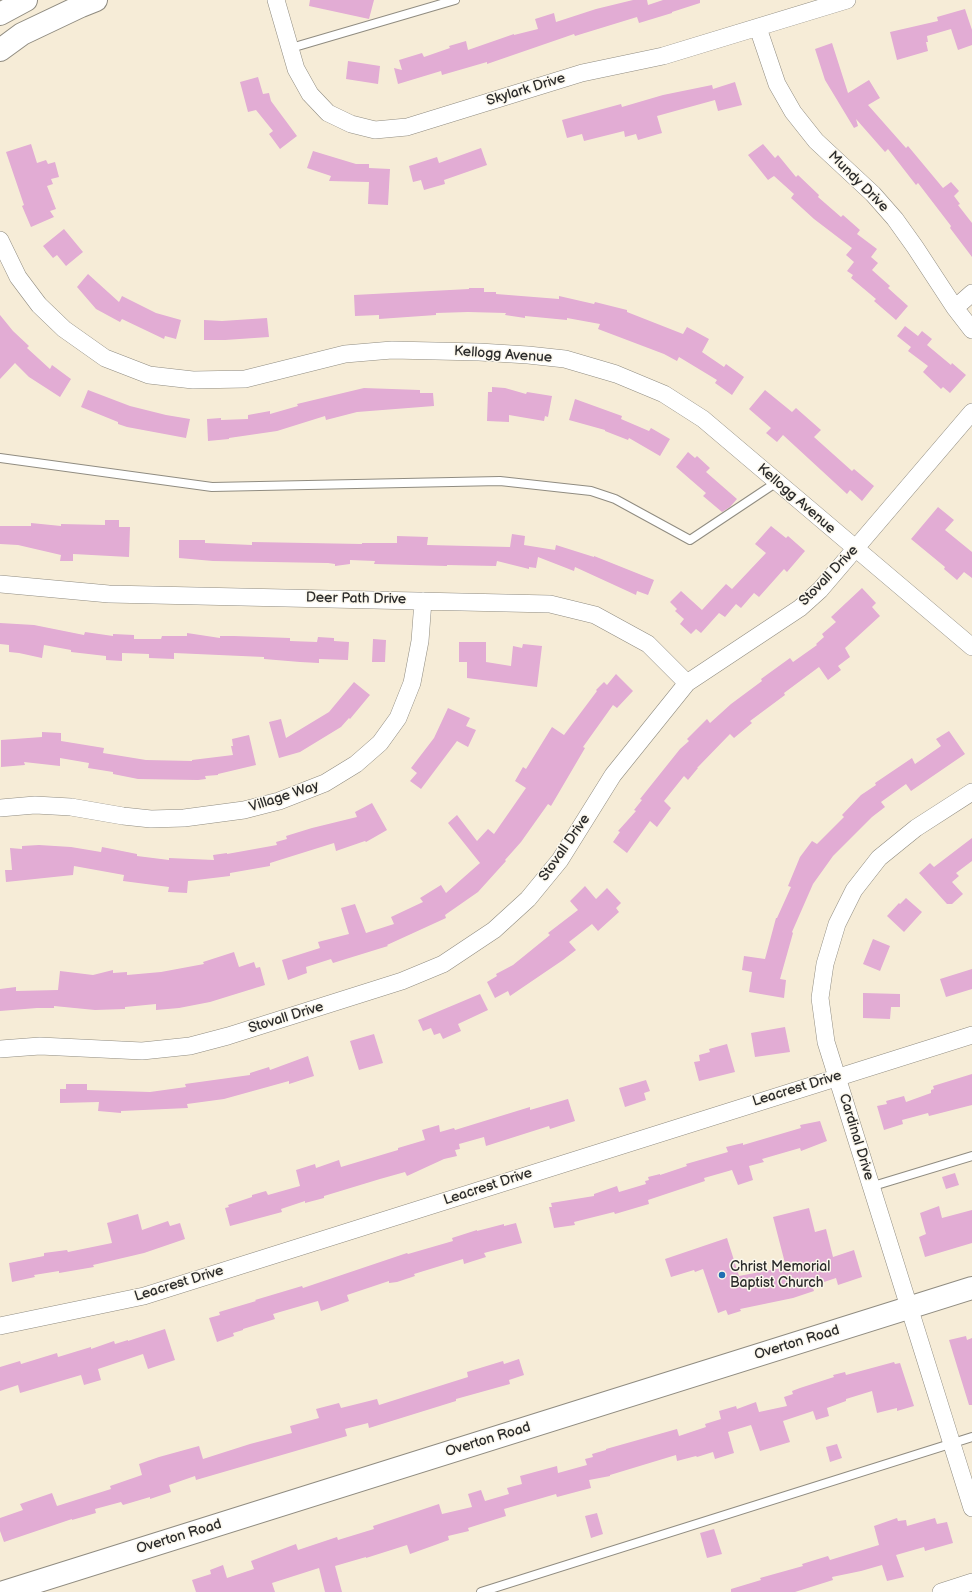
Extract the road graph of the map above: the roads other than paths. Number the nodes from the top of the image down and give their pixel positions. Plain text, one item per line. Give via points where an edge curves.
1 (26, 0) edge
2 (96, 0) edge
3 (276, 0) edge
4 (455, 0) edge
5 (847, 0) edge
6 (0, 14) edge
7 (758, 28) junction
8 (291, 48) junction
9 (0, 50) edge
10 (0, 240) edge
11 (972, 293) edge
12 (955, 308) junction
13 (972, 330) edge
14 (972, 412) edge
15 (0, 458) edge
16 (777, 482) junction
17 (855, 549) junction
18 (0, 584) edge
19 (423, 600) junction
20 (972, 647) edge
21 (687, 683) junction
22 (972, 792) edge
23 (0, 808) edge
24 (972, 1035) edge
25 (0, 1049) edge
26 (838, 1076) junction
27 (972, 1156) edge
28 (870, 1187) junction
29 (972, 1288) edge
30 (909, 1308) junction
31 (0, 1326) edge
32 (972, 1437) edge
33 (952, 1443) junction
34 (972, 1508) edge
35 (972, 1582) edge
36 (4, 1592) edge
37 (481, 1592) edge
38 (940, 1592) edge

1 - 6 street
2 - 9 street via 22,34
3 - 8 street, Skylark Drive
4 - 8 lane
5 - 7 street, Skylark Drive
7 - 8 street, Skylark Drive via 663,56 582,73 407,127 375,130 351,124 328,112 310,94 296,69
7 - 12 street, Mundy Drive via 777,84 793,112 816,141 873,194 895,219
10 - 16 street, Kellogg Avenue via 18,277 39,305 64,329 105,358 149,375 193,380 245,379 345,354 392,350 479,352 565,360 616,374 664,394 703,419
11 - 12 street
12 - 13 street, Mundy Drive
14 - 17 street, Stovall Drive
15 - 16 lane via 212,487 500,481 591,491 615,499 690,540
16 - 17 street, Kellogg Avenue
17 - 20 street, Kellogg Avenue
17 - 21 street, Stovall Drive via 820,590 800,608
18 - 19 street, Deer Path Drive via 109,594
19 - 21 street, Deer Path Drive via 550,604 594,615 648,644
19 - 23 street, Village Way via 420,641 412,683 398,718 380,743 356,764 324,783 279,801 251,808 184,818 144,819 71,807 35,805
21 - 25 street, Stovall Drive via 612,775 560,860 528,899 494,930 443,964 402,981 190,1046 142,1051 40,1046
22 - 26 street, Cardinal Drive via 916,828 879,858 854,890 837,924 825,964 820,998 826,1042
24 - 26 street, Leacrest Drive
26 - 28 street, Cardinal Drive
26 - 31 street, Leacrest Drive via 144,1296
27 - 28 lane
28 - 30 street, Cardinal Drive
29 - 30 street, Overton Road
30 - 33 street, Cardinal Drive
30 - 36 street, Overton Road
32 - 33 lane
33 - 34 street, Cardinal Drive
33 - 37 lane
35 - 38 street

